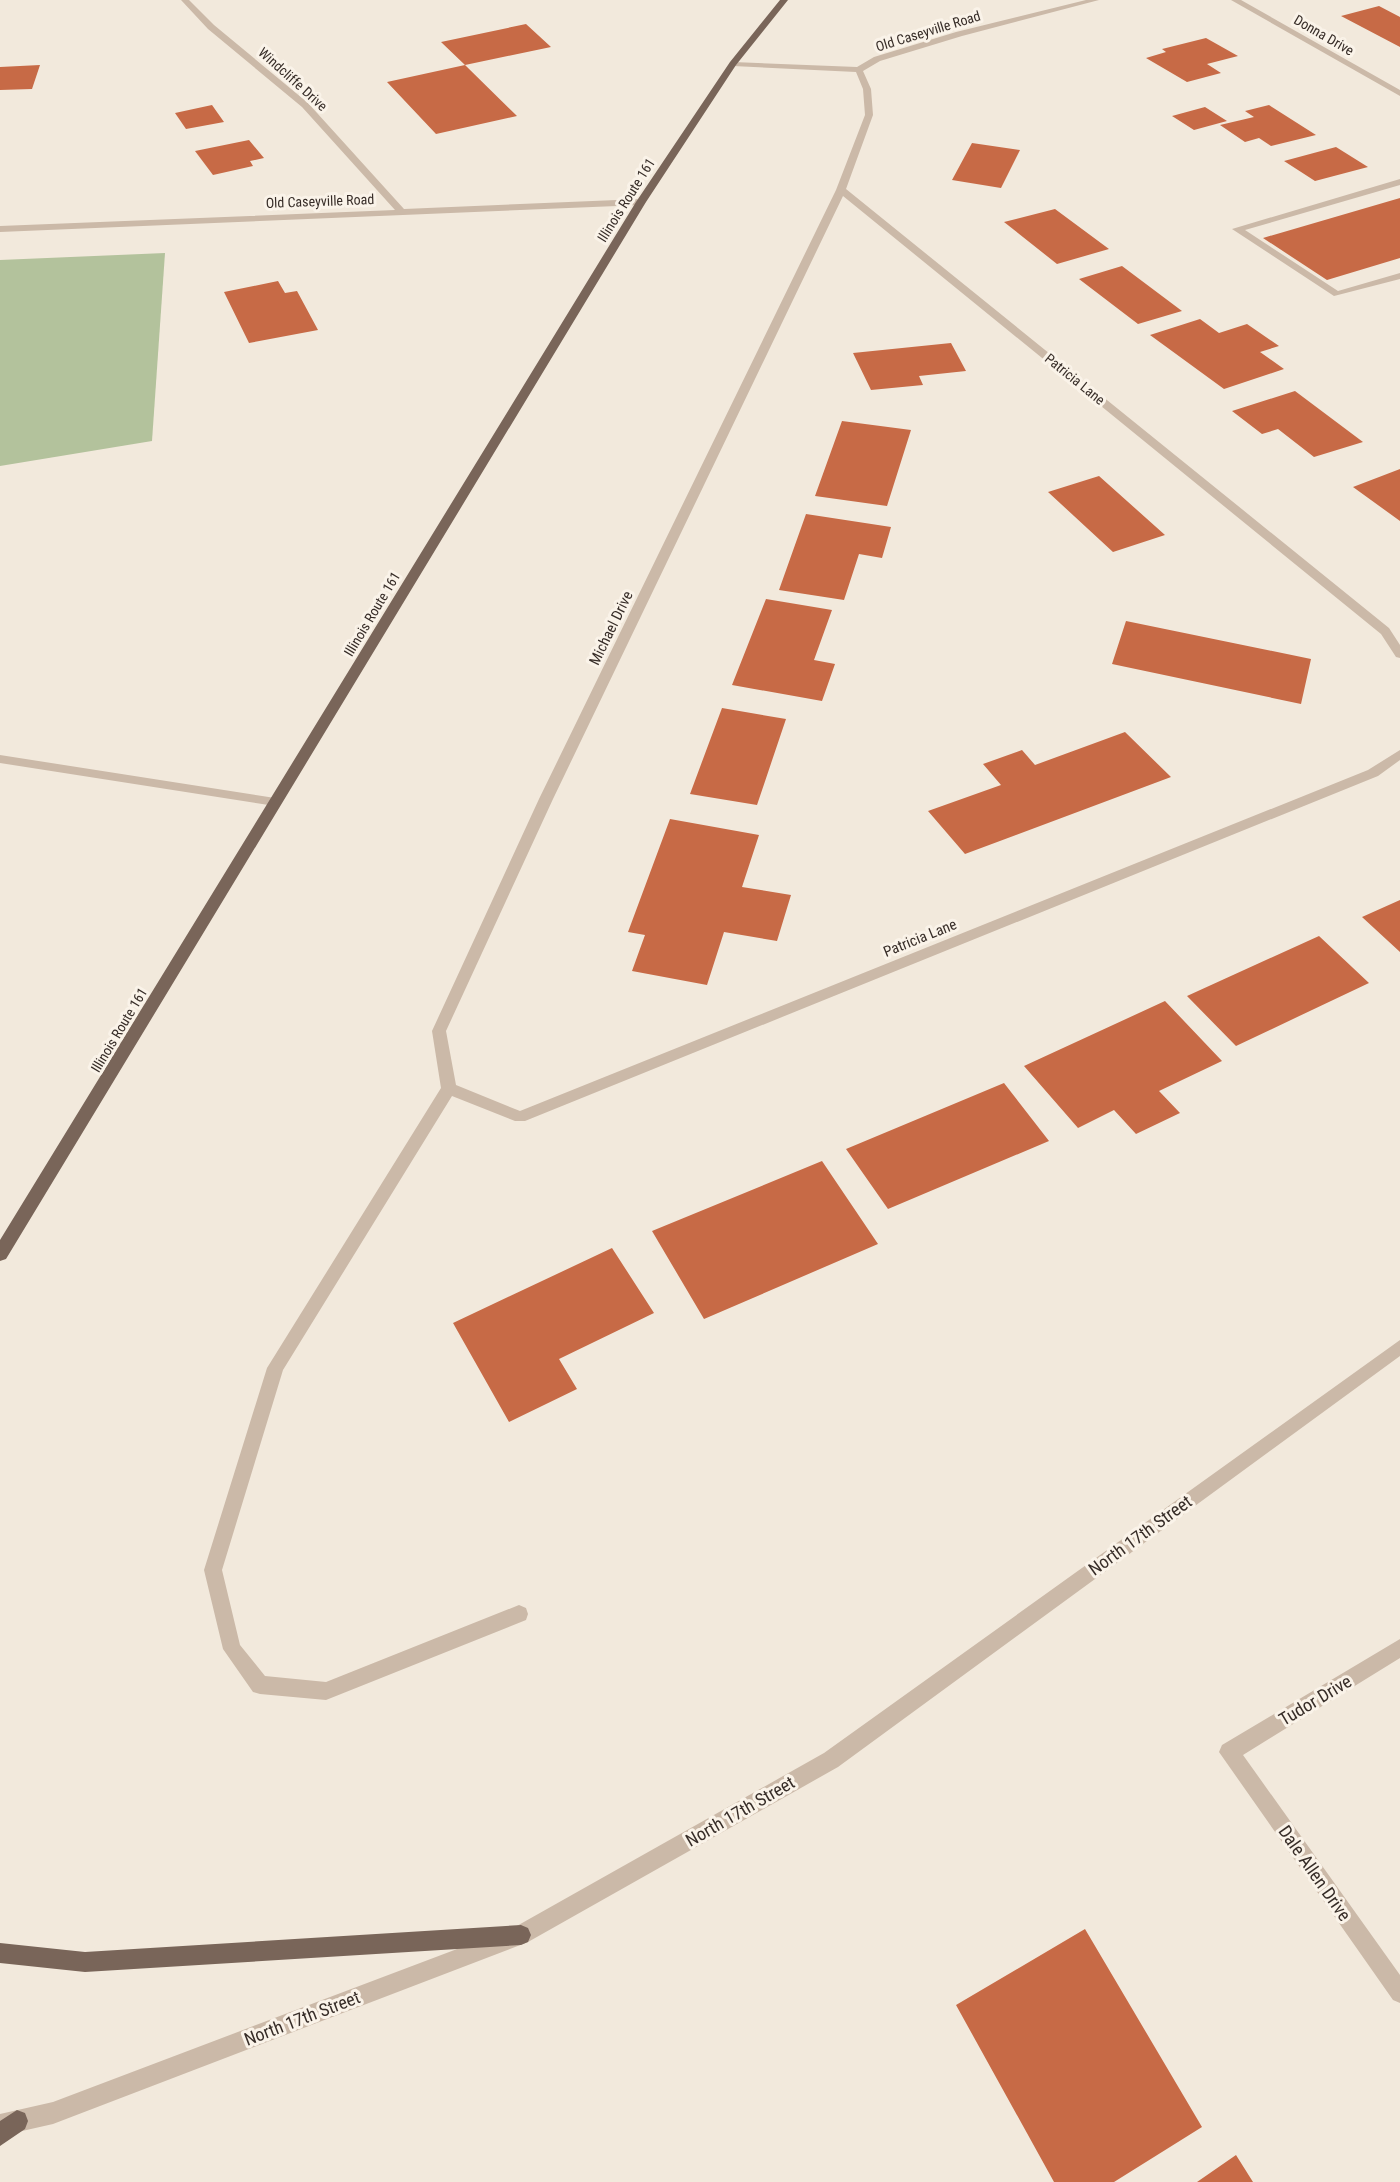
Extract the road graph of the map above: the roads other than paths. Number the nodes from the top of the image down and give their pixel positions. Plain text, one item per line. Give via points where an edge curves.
1 (185, 0) edge
2 (784, 0) edge
3 (1095, 0) edge
4 (1235, 0) edge
5 (733, 64) junction
6 (859, 70) junction
7 (1400, 93) edge
8 (1400, 183) edge
9 (841, 190) junction
10 (641, 202) junction
11 (400, 211) junction
12 (0, 228) edge
13 (1400, 276) edge
14 (1400, 654) edge
15 (1400, 754) edge
16 (0, 759) edge
17 (275, 802) junction
18 (449, 1088) junction
19 (0, 1254) edge
20 (1400, 1347) edge
21 (519, 1614) dead end
22 (1400, 1648) edge
23 (1229, 1752) joint
24 (521, 1935) junction
25 (0, 1953) edge
26 (1400, 1993) edge
27 (9, 2123) edge
28 (0, 2135) edge

1 - 11 street, Windcliffe Drive via 211,27 305,105
2 - 5 main road, Illinois Route 161
3 - 6 street, Old Caseyville Road via 959,34 877,60
4 - 7 street, Donna Drive
5 - 6 street, Old Caseyville Road
5 - 10 main road, Illinois Route 161
6 - 9 street via 867,89 869,115
8 - 13 street via 1237,228 1337,294
9 - 14 street, Patricia Lane via 1385,631
9 - 18 street, Michael Drive via 546,799 439,1031
10 - 11 street, Old Caseyville Road
10 - 17 main road, Illinois Route 161
11 - 12 street, Old Caseyville Road
15 - 18 street, Patricia Lane via 1372,772 520,1118
16 - 17 street
17 - 19 main road, Illinois Route 161
18 - 21 street via 274,1368 213,1570 232,1649 260,1684 326,1691
20 - 24 street, North 17th Street via 831,1760
22 - 23 street, Tudor Drive
23 - 26 street, Dale Allen Drive
24 - 25 main road via 85,1962
24 - 27 street, North 17th Street via 52,2113
27 - 28 main road

